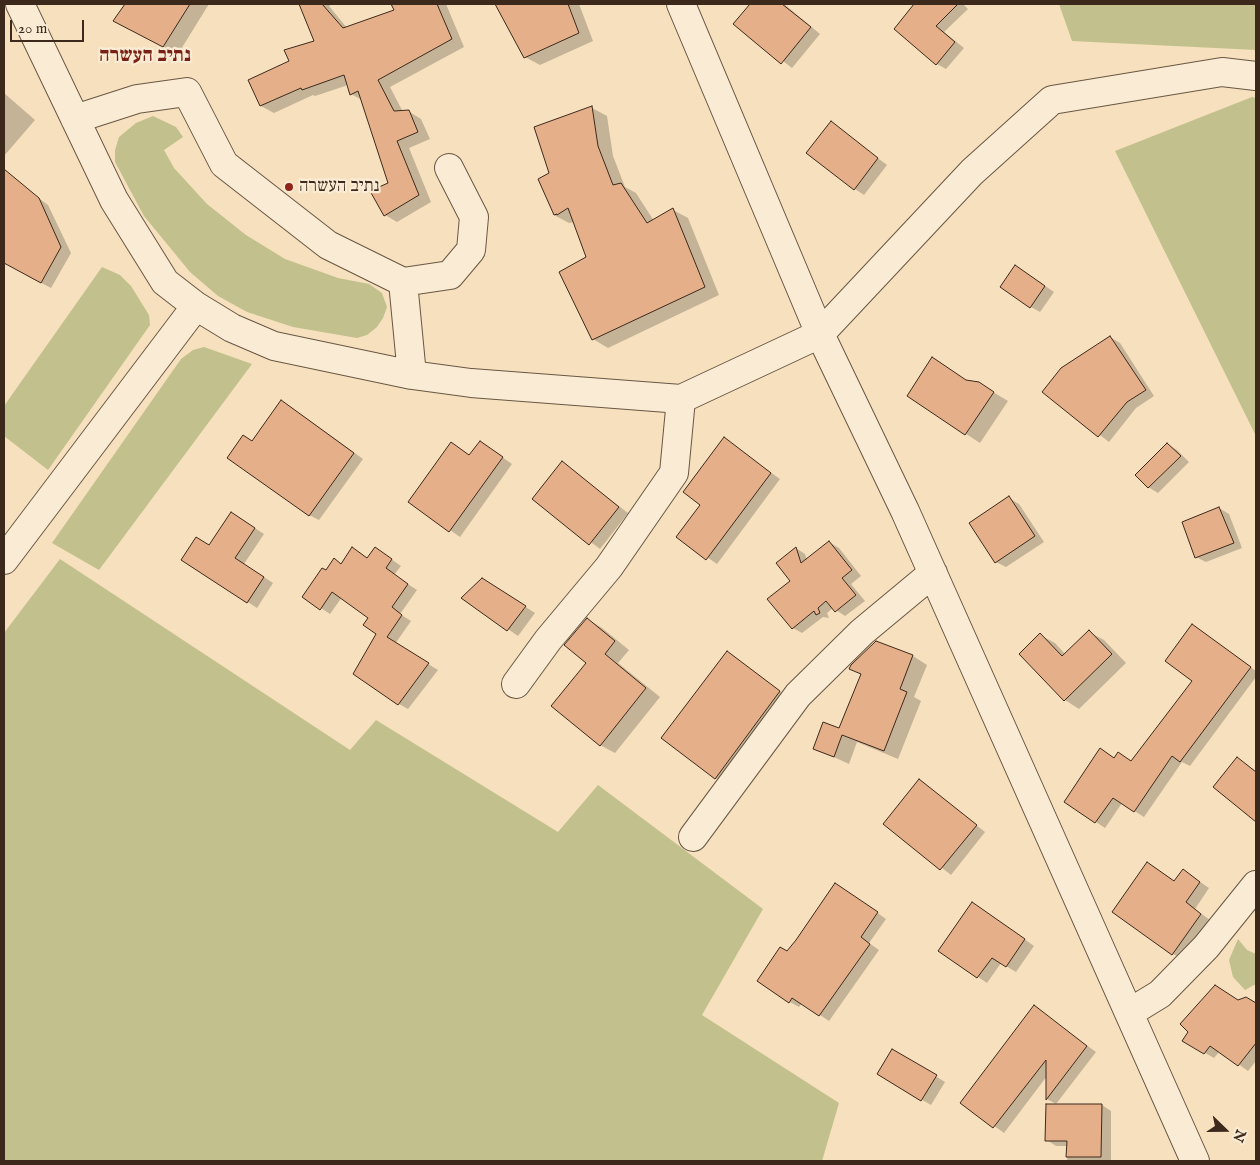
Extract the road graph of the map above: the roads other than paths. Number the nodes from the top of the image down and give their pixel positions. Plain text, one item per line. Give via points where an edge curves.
1 (20, 4) edge
2 (681, 4) edge
3 (1256, 76) edge
4 (75, 120) junction
5 (449, 168) dead end
6 (403, 282) junction
7 (196, 306) junction
8 (820, 334) junction
9 (412, 376) junction
10 (681, 400) junction
11 (4, 560) edge
12 (933, 573) junction
13 (516, 684) dead end
14 (693, 837) dead end
15 (1256, 885) edge
16 (1129, 1013) junction
17 (1195, 1161) edge

1 - 4 street
2 - 8 street
3 - 8 street via 1222,72 1052,100 972,172
4 - 6 street via 137,99 187,92 224,164 328,245
4 - 7 street via 114,200 165,282
5 - 6 street via 474,217 471,250 450,275
6 - 9 street
7 - 9 street via 232,328 274,346
7 - 11 street
8 - 10 street
8 - 12 street
9 - 10 street
10 - 13 street via 674,473 609,567
12 - 14 street via 862,632 798,695
12 - 16 street
15 - 16 street via 1180,974 1160,994
16 - 17 street

